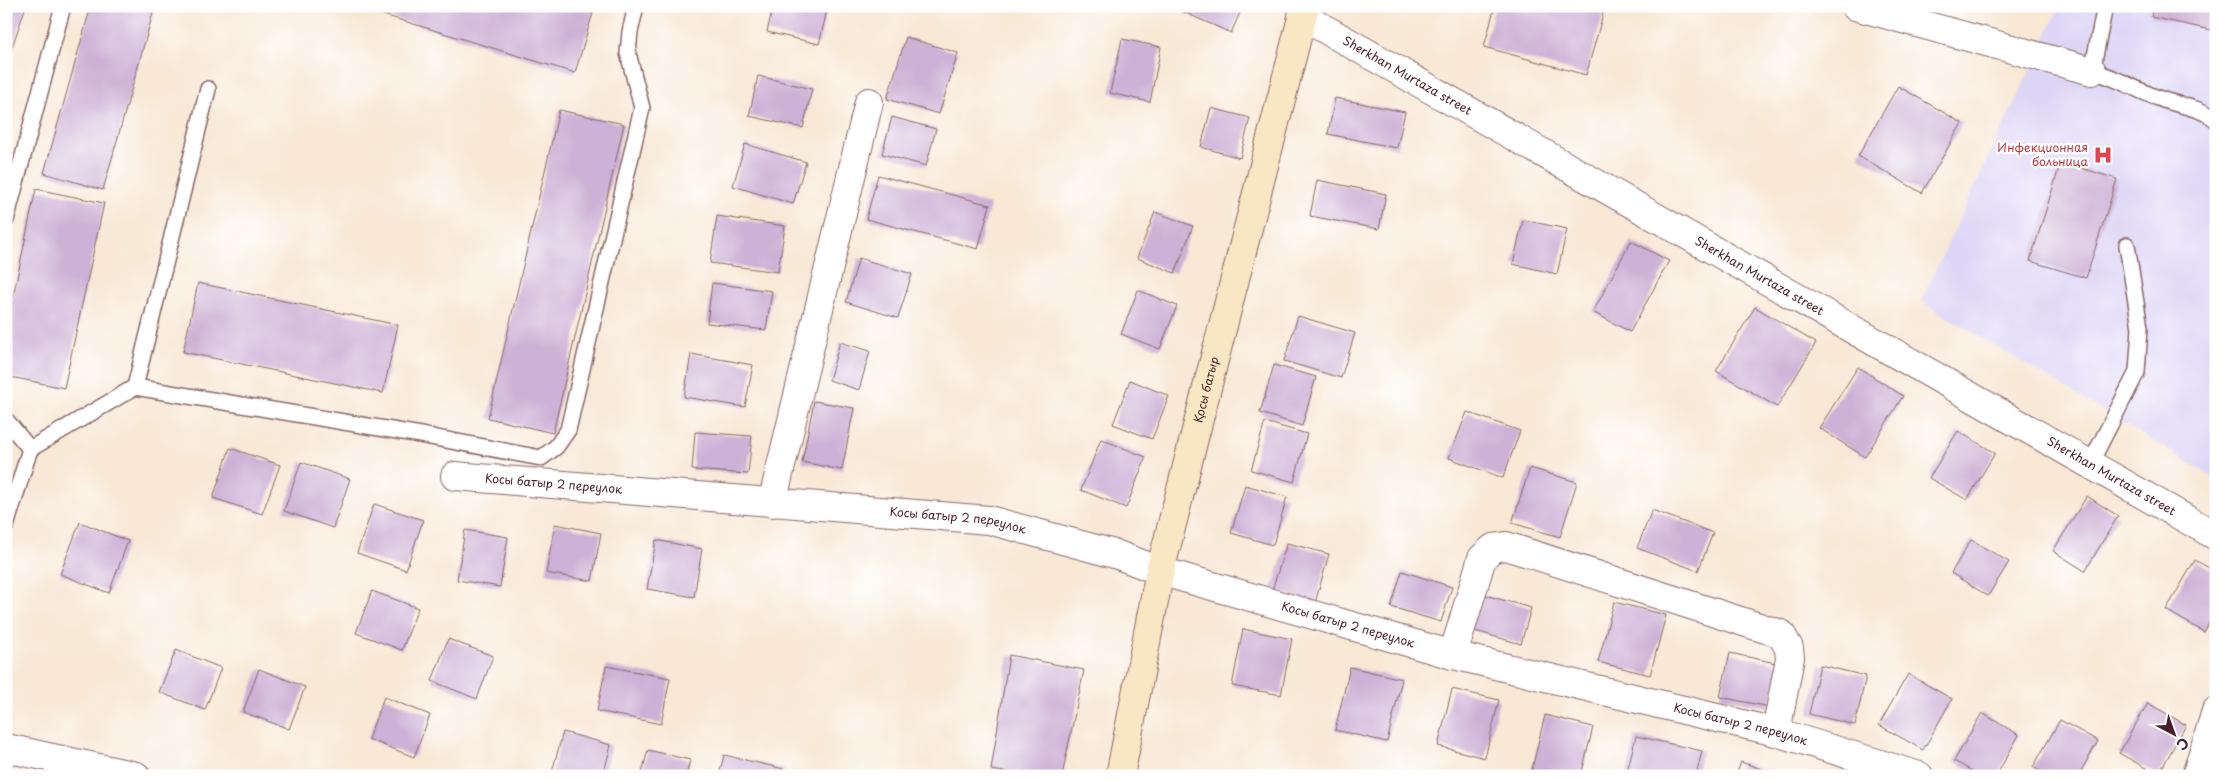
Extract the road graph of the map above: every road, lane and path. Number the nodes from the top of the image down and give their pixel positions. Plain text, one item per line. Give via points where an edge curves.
1 (63, 6) edge
2 (636, 6) edge
3 (1855, 6) edge
4 (2105, 6) edge
5 (1304, 11) edge
6 (2092, 71) junction
7 (208, 89) dead end
8 (869, 102) dead end
9 (2216, 120) edge
10 (6, 220) edge
11 (2127, 245) dead end
12 (135, 387) junction
13 (6, 420) edge
14 (30, 449) junction
15 (2090, 466) junction
16 (455, 476) dead end
17 (772, 503) junction
18 (6, 526) edge
19 (2216, 536) edge
20 (1160, 571) junction
21 (1453, 655) junction
22 (2216, 711) edge
23 (1776, 732) junction
24 (6, 748) edge
25 (136, 776) edge
26 (1120, 776) edge
27 (1919, 776) edge
28 (2196, 776) edge

1 - 10 lane
2 - 12 lane via 628,53 642,108 568,430 556,448 540,458
3 - 6 street
4 - 6 lane
5 - 15 street, Sherkhan Murtaza street
5 - 20 street, Қосы батыр
6 - 9 lane via 2114,77 2160,99 2208,113
7 - 12 lane
8 - 17 street
11 - 15 lane via 2140,328 2137,372
12 - 14 lane
13 - 14 lane
14 - 18 lane
15 - 19 street, Sherkhan Murtaza street
16 - 17 street, Косы батыр 2 переулок
17 - 20 street, Косы батыр 2 переулок via 989,520 1118,555
20 - 21 street, Косы батыр 2 переулок
20 - 26 street, Қосы батыр
21 - 23 street, Косы батыр 2 переулок
21 - 23 street via 1482,558 1493,548 1506,546 1780,634 1789,648 1790,658
22 - 28 street
23 - 27 street, Косы батыр 2 переулок
24 - 25 street

